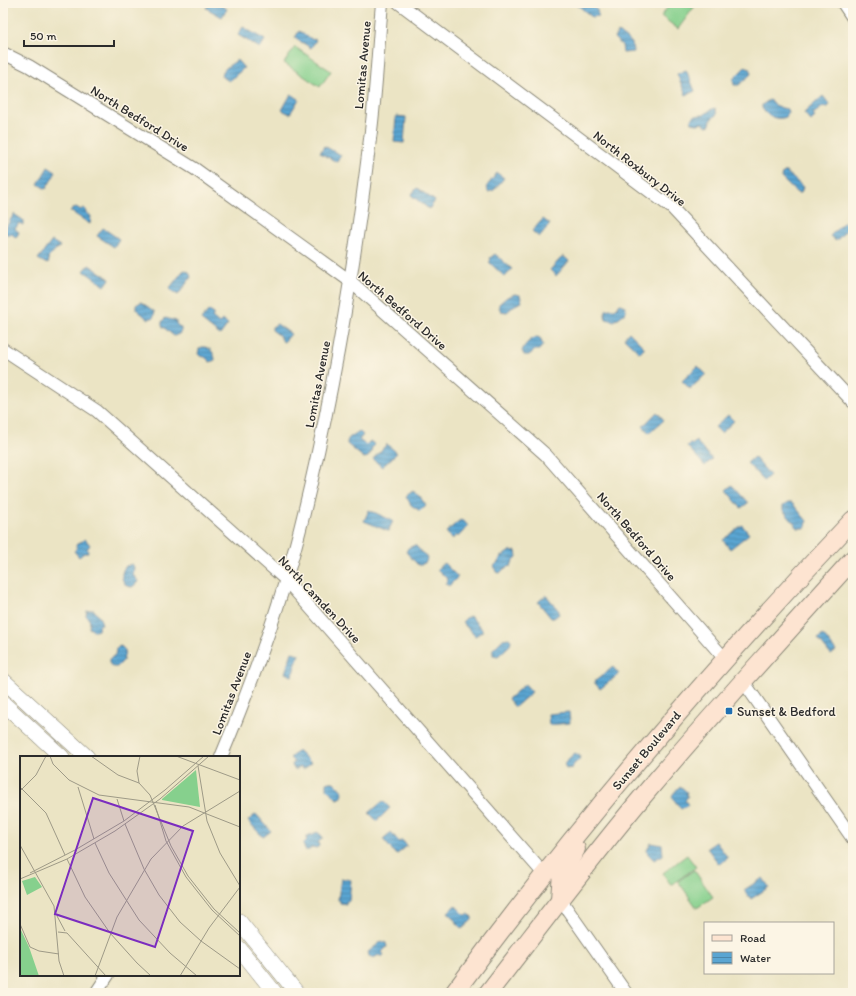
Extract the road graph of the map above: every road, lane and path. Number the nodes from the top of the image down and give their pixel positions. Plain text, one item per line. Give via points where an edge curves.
1 (382, 3) edge
2 (399, 3) edge
3 (843, 3) edge
4 (849, 3) edge
5 (853, 11) edge
6 (853, 18) edge
7 (3, 53) edge
8 (350, 281) junction
9 (3, 349) edge
10 (853, 402) edge
11 (853, 520) edge
12 (853, 559) edge
13 (285, 579) junction
14 (778, 600) junction
15 (725, 659) junction
16 (3, 680) edge
17 (743, 681) junction
18 (3, 703) edge
19 (684, 748) junction
20 (61, 756) edge
21 (86, 756) edge
22 (221, 756) edge
23 (604, 801) junction
24 (853, 839) edge
25 (544, 874) junction
26 (560, 899) junction
27 (240, 922) edge
28 (240, 949) edge
29 (506, 970) junction
30 (107, 976) edge
31 (96, 993) edge
32 (275, 993) edge
33 (297, 993) edge
34 (454, 993) edge
35 (488, 993) edge
36 (626, 993) edge

1 - 8 street, Lomitas Avenue via 370,137
2 - 10 street, North Roxbury Drive via 672,208
3 - 6 street
4 - 5 street
7 - 8 street, North Bedford Drive via 29,66 195,169
8 - 13 street, Lomitas Avenue via 322,432 300,530
8 - 15 street, North Bedford Drive via 546,455
9 - 13 street, North Camden Drive via 97,411
11 - 14 main road, Sunset Boulevard
12 - 17 main road
13 - 22 street, Lomitas Avenue via 256,669
13 - 25 street, North Camden Drive
14 - 15 main road, Sunset Boulevard
14 - 17 main road via 742,658
15 - 19 main road via 729,681
15 - 23 main road, Sunset Boulevard
16 - 21 street
17 - 19 main road
17 - 24 street
18 - 20 street
19 - 26 main road
23 - 25 main road, Sunset Boulevard
23 - 26 main road via 562,873
25 - 29 main road via 550,890
25 - 34 main road, Sunset Boulevard
26 - 29 main road
26 - 36 street
27 - 33 street
28 - 32 street
29 - 35 main road
30 - 31 street

